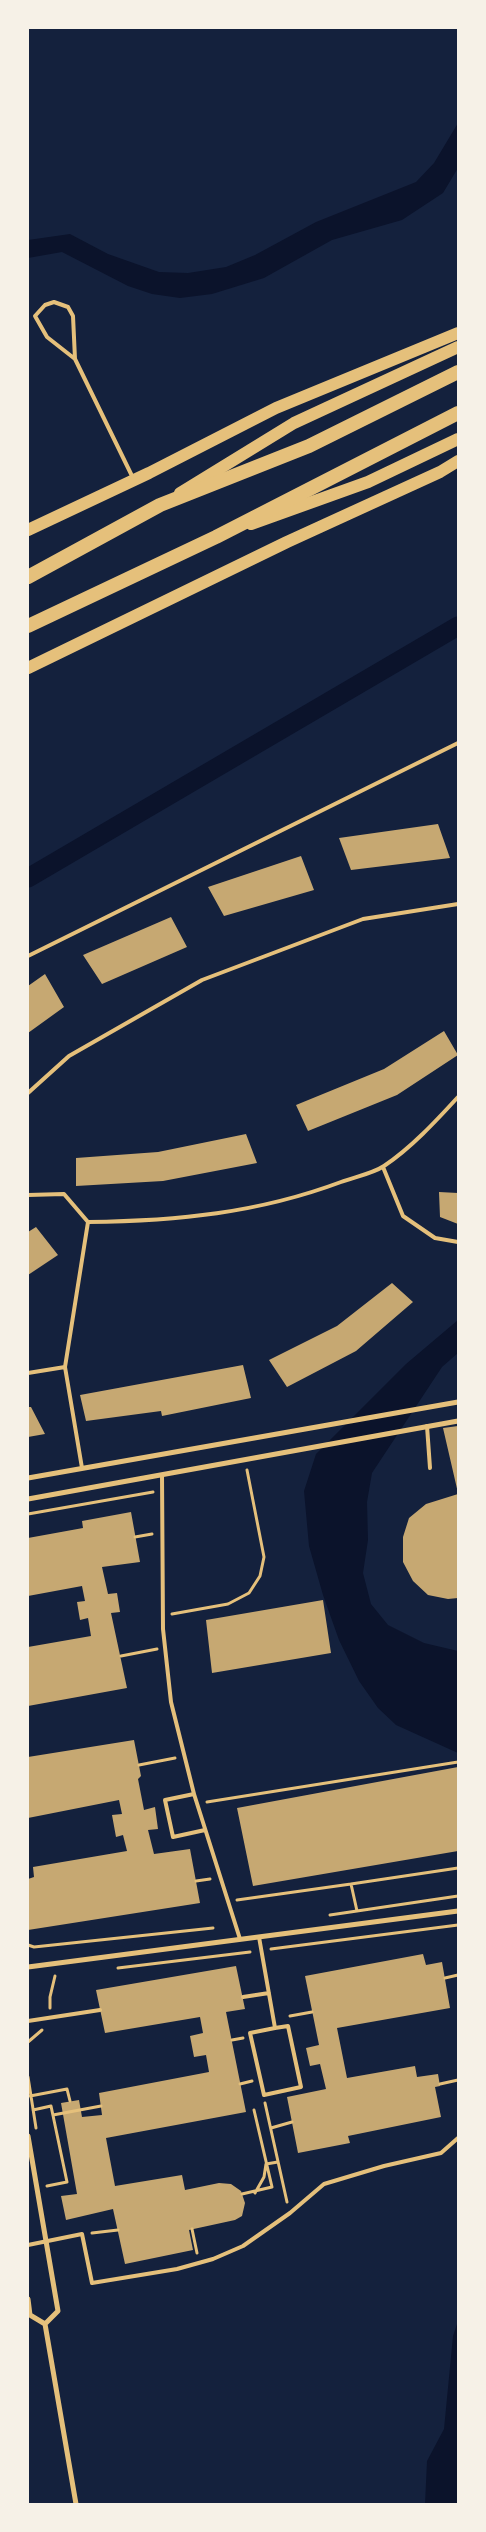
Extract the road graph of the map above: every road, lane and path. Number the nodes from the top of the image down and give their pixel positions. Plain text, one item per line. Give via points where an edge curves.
1 (35, 316) junction
2 (28, 317) edge
3 (458, 333) edge
4 (458, 347) edge
5 (75, 359) junction
6 (458, 372) edge
7 (458, 413) edge
8 (458, 440) edge
9 (458, 461) edge
10 (134, 480) junction
11 (160, 504) junction
12 (28, 530) edge
13 (216, 537) junction
14 (28, 577) edge
15 (28, 626) edge
16 (28, 668) edge
17 (458, 743) edge
18 (458, 904) edge
19 (28, 956) edge
20 (28, 1093) edge
21 (458, 1097) edge
22 (383, 1167) junction
23 (28, 1195) edge
24 (88, 1222) junction
25 (458, 1242) edge
26 (65, 1367) junction
27 (28, 1373) edge
28 (458, 1402) edge
29 (458, 1421) edge
30 (428, 1426) junction
31 (244, 1460) junction
32 (82, 1468) junction
33 (430, 1468) dead end
34 (162, 1475) junction
35 (28, 1478) edge
36 (162, 1491) junction
37 (28, 1499) edge
38 (28, 1514) edge
39 (163, 1532) junction
40 (135, 1537) dead end
41 (163, 1615) junction
42 (165, 1648) junction
43 (121, 1656) dead end
44 (184, 1756) junction
45 (458, 1762) edge
46 (139, 1764) dead end
47 (194, 1794) junction
48 (196, 1803) junction
49 (205, 1830) junction
50 (458, 1868) edge
51 (220, 1877) junction
52 (196, 1882) dead end
53 (351, 1884) junction
54 (458, 1896) edge
55 (227, 1901) junction
56 (357, 1911) junction
57 (458, 1911) edge
58 (320, 1916) dead end
59 (458, 1925) edge
60 (213, 1928) dead end
61 (259, 1937) junction
62 (240, 1939) junction
63 (28, 1946) edge
64 (270, 1950) dead end
65 (250, 1952) dead end
66 (28, 1967) edge
67 (114, 1969) dead end
68 (458, 1975) edge
69 (56, 1976) dead end
70 (445, 1978) dead end
71 (268, 1993) junction
72 (243, 1997) dead end
73 (100, 2010) dead end
74 (50, 2018) junction
75 (28, 2021) edge
76 (275, 2028) junction
77 (28, 2042) edge
78 (458, 2080) edge
79 (440, 2084) dead end
80 (264, 2095) junction
81 (30, 2096) dead end
82 (70, 2102) dead end
83 (101, 2106) dead end
84 (33, 2110) dead end
85 (254, 2110) dead end
86 (53, 2115) junction
87 (292, 2122) dead end
88 (271, 2128) junction
89 (28, 2136) edge
90 (458, 2138) edge
91 (278, 2162) junction
92 (266, 2164) junction
93 (46, 2186) dead end
94 (256, 2192) junction
95 (242, 2194) dead end
96 (290, 2213) junction
97 (192, 2229) dead end
98 (118, 2230) dead end
99 (82, 2234) junction
100 (46, 2242) junction
101 (28, 2246) edge
102 (199, 2263) junction
103 (28, 2299) edge
104 (45, 2324) junction
105 (76, 2504) edge

1 - 2 lane
1 - 5 lane via 47,337
1 - 5 lane via 45,305 54,302 68,307 75,330
3 - 10 main road via 276,408
4 - 11 main road via 294,424
5 - 10 lane
6 - 11 highway via 309,446
7 - 13 highway
8 - 13 main road via 368,482
9 - 16 main road
10 - 12 main road
11 - 14 highway
13 - 15 highway
17 - 19 lane
18 - 20 lane via 363,919 202,980 69,1056
21 - 22 lane via 434,1123
22 - 24 lane via 308,1195 242,1211 142,1221
22 - 25 lane via 403,1216 435,1238
23 - 24 lane via 64,1194
24 - 26 lane
26 - 27 lane
26 - 32 lane
28 - 32 street
29 - 30 street
30 - 31 street
30 - 33 lane
31 - 34 street
31 - 41 path via 264,1556 260,1576 249,1593 228,1604
32 - 35 street
34 - 36 lane
34 - 37 street
36 - 38 path
36 - 39 lane
39 - 40 path
39 - 41 lane
41 - 42 lane
42 - 43 path
42 - 44 lane via 171,1702
44 - 46 path
44 - 47 lane
45 - 48 path
47 - 48 lane
47 - 49 lane via 166,1800 173,1837
48 - 49 lane
49 - 51 lane
50 - 53 path
51 - 52 path
51 - 55 lane
53 - 55 path
53 - 56 path
54 - 56 path
55 - 62 lane
56 - 58 path
57 - 61 street
59 - 64 path
60 - 63 path
61 - 62 street
61 - 71 lane
62 - 66 street
65 - 67 path
68 - 70 path
69 - 74 path via 50,1997
71 - 72 lane
71 - 76 lane
73 - 74 lane
74 - 75 lane
74 - 77 path via 41,2032
76 - 80 lane via 250,2033
76 - 80 lane via 288,2026 301,2087
78 - 79 path
80 - 88 path
81 - 82 path via 67,2090
83 - 86 path
84 - 86 path via 51,2106
85 - 92 path
86 - 93 path via 67,2182
87 - 88 path
88 - 91 path
89 - 100 street
90 - 96 lane via 441,2153 324,2184
91 - 92 path
91 - 96 path
92 - 94 path
92 - 94 path via 272,2187
94 - 95 path
96 - 102 lane via 244,2246
97 - 102 path
98 - 99 path
99 - 100 lane
99 - 102 lane via 92,2284 177,2270
100 - 101 lane
100 - 104 street via 58,2311
103 - 104 street via 30,2315
104 - 105 street

